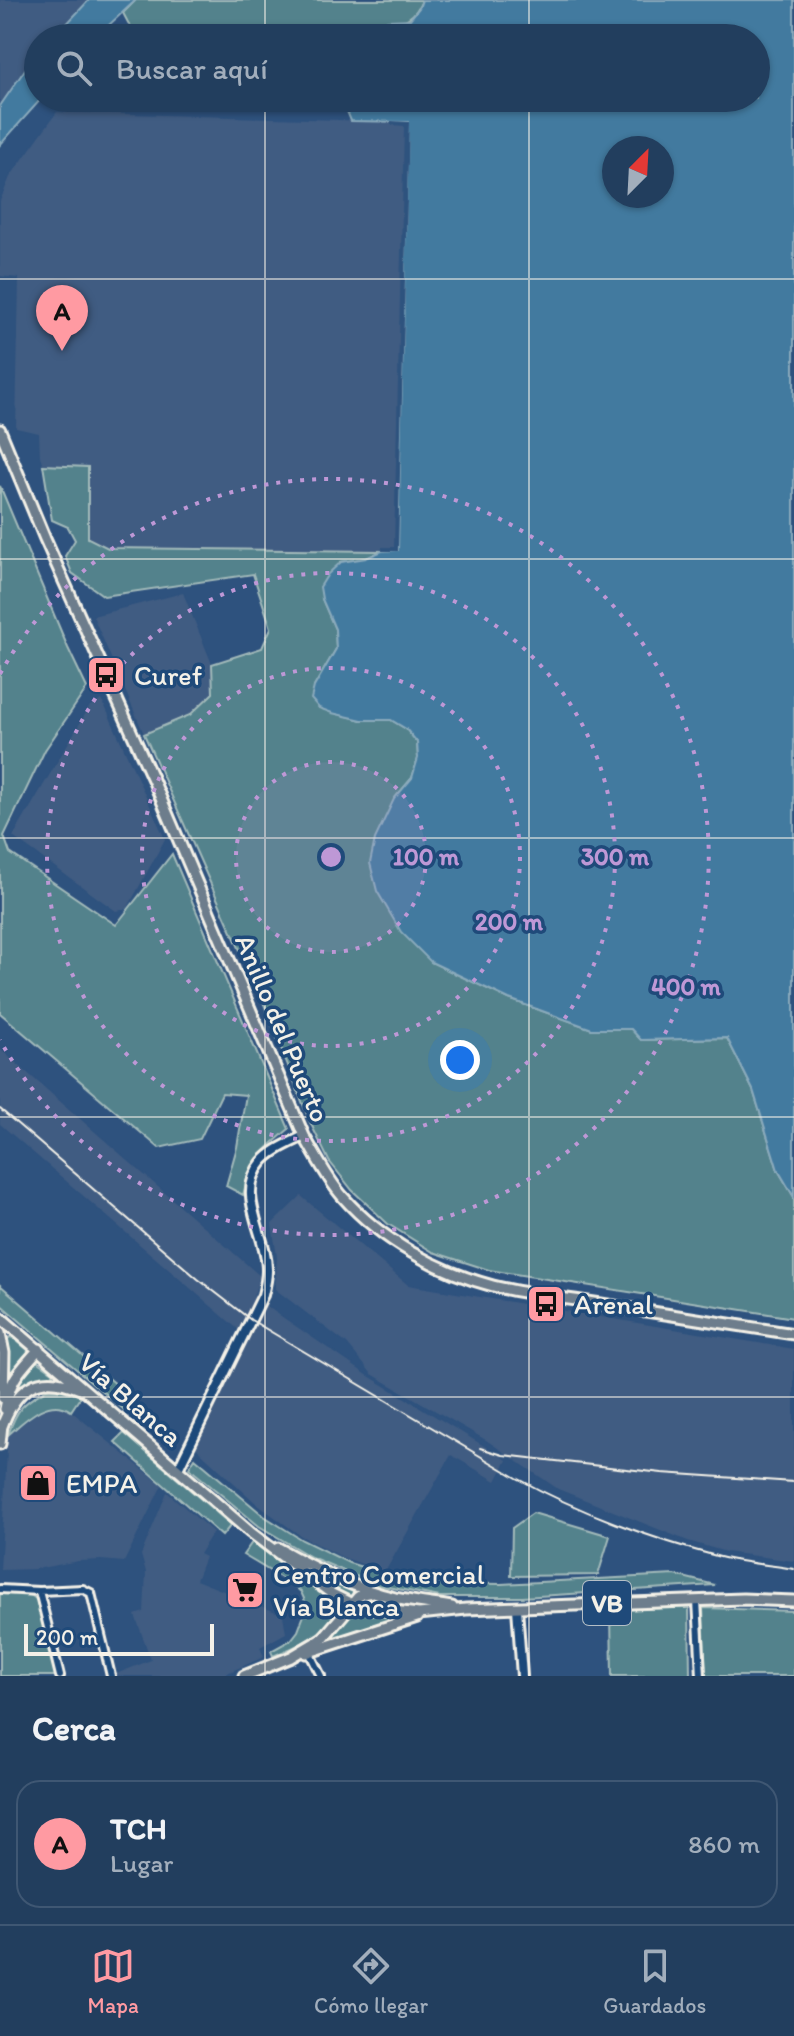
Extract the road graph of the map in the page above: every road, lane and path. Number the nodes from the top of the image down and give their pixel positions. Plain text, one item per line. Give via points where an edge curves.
1 (0, 430) edge
2 (304, 1136) junction
3 (0, 1317) edge
4 (0, 1333) edge
5 (794, 1334) edge
6 (39, 1349) junction
7 (90, 1394) junction
8 (1, 1429) edge
9 (0, 1444) edge
10 (178, 1469) junction
11 (233, 1516) junction
12 (0, 1589) edge
13 (39, 1591) junction
14 (332, 1594) junction
15 (380, 1594) junction
16 (697, 1600) junction
17 (794, 1601) edge
18 (352, 1604) junction
19 (517, 1608) junction
20 (466, 1609) junction
21 (432, 1613) junction
22 (338, 1621) junction
23 (309, 1652) junction
24 (291, 1657) junction
25 (60, 1676) edge
26 (111, 1676) edge
27 (244, 1676) edge
28 (321, 1676) edge
29 (522, 1676) edge
30 (701, 1676) edge

1 - 2 main road, Anillo del Puerto
2 - 5 main road, Anillo del Puerto via 357,1212 396,1242 457,1274 546,1296
2 - 10 main road via 261,1162 252,1178 250,1192 267,1270 263,1295
3 - 6 main road, Vía Blanca
4 - 8 main road
6 - 7 main road, Vía Blanca / VB
6 - 8 main road via 12,1383
7 - 8 main road via 58,1382 30,1387 13,1402
7 - 10 main road, Vía Blanca / VB
8 - 9 main road
10 - 11 main road, Vía Blanca / VB
11 - 14 main road, Vía Blanca / VB
11 - 15 main road, Vía Blanca / VB via 304,1562
12 - 13 street
13 - 25 street
13 - 26 street via 91,1593
14 - 18 main road, Vía Blanca / VB
14 - 22 main road via 339,1605
15 - 18 main road via 362,1594
15 - 20 main road, Vía Blanca / VB
16 - 17 main road, Vía Blanca / VB
16 - 19 main road, Vía Blanca / VB
16 - 30 street
18 - 21 main road, Vía Blanca / VB
18 - 22 main road
19 - 20 main road, Vía Blanca / VB
19 - 29 main road
20 - 21 main road, Vía Blanca / VB
21 - 23 main road
22 - 24 main road via 323,1638
23 - 24 main road
23 - 28 street
24 - 27 main road

